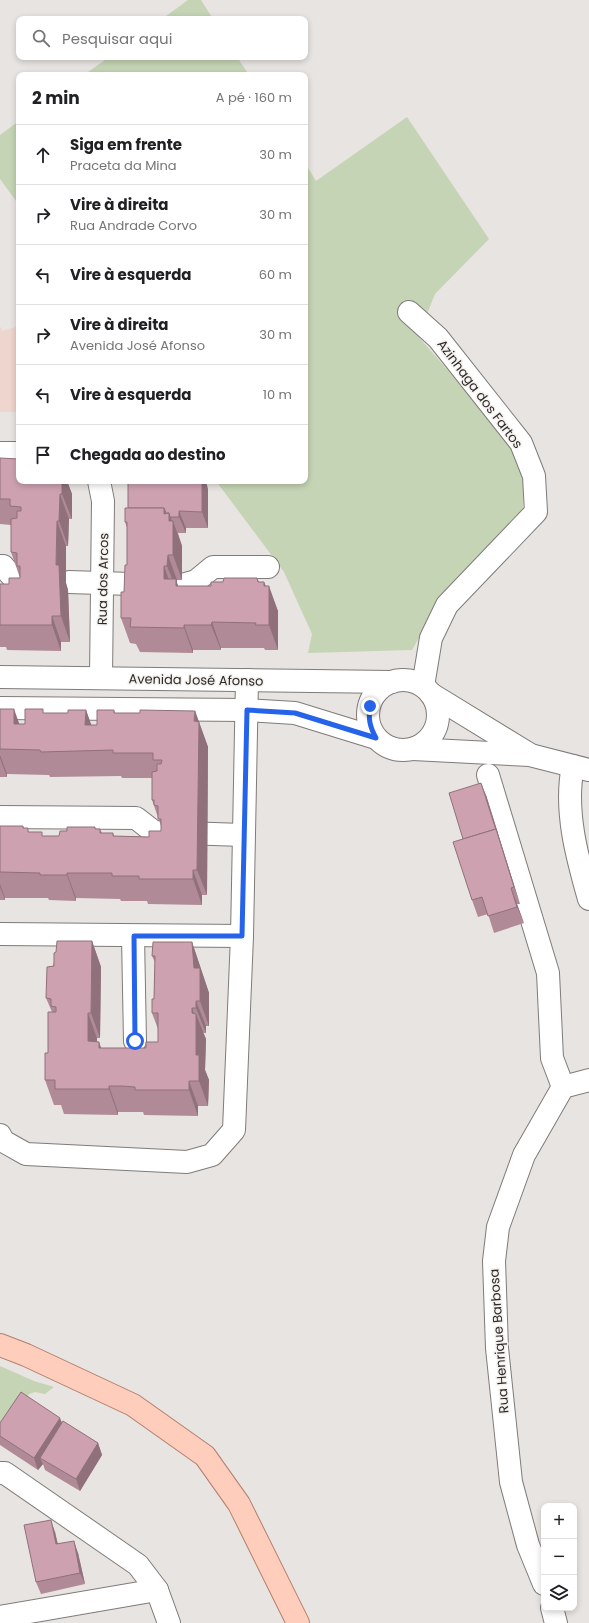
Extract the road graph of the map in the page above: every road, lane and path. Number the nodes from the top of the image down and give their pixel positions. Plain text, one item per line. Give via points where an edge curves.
1 (409, 312) dead end
2 (0, 453) edge
3 (16, 453) edge
4 (100, 484) edge
5 (0, 566) edge
6 (268, 567) dead end
7 (23, 582) edge
8 (69, 582) dead end
9 (103, 582) junction
10 (131, 584) edge
11 (185, 584) edge
12 (0, 677) edge
13 (101, 678) junction
14 (247, 680) junction
15 (392, 682) junction
16 (427, 690) junction
17 (0, 708) edge
18 (247, 710) junction
19 (376, 738) junction
20 (413, 749) junction
21 (530, 755) junction
22 (581, 768) edge
23 (488, 775) dead end
24 (0, 817) edge
25 (243, 835) junction
26 (589, 899) edge
27 (0, 934) edge
28 (134, 936) junction
29 (242, 936) junction
30 (135, 1041) dead end
31 (589, 1080) edge
32 (563, 1087) junction
33 (0, 1135) edge
34 (0, 1345) edge
35 (0, 1473) edge
36 (541, 1577) edge
37 (157, 1590) junction
38 (553, 1611) edge
39 (0, 1617) edge
40 (169, 1623) edge
41 (298, 1623) edge
42 (556, 1623) edge

1 - 16 street, Azinhaga dos Fartos via 438,338 521,444 534,476 536,512 447,605 431,638
2 - 3 street
4 - 9 street, Rua dos Arcos via 103,501
5 - 7 street via 3,566 17,582
6 - 11 street via 214,567 196,581
8 - 9 street
9 - 10 street
9 - 13 street, Rua dos Arcos
12 - 13 street, Avenida José Afonso
13 - 14 street, Avenida José Afonso
14 - 15 street, Avenida José Afonso
14 - 18 street
15 - 16 street via 413,682
15 - 19 street via 382,688 370,706 368,717
16 - 20 street via 436,704 437,726 427,740
16 - 21 street
17 - 18 street
18 - 19 street via 295,713
18 - 25 street
19 - 20 street via 392,748
20 - 21 street
21 - 22 street
22 - 26 street via 569,800 579,865
23 - 32 street via 548,972 552,1058
24 - 25 street via 136,818 154,832
25 - 29 street
27 - 28 street
28 - 29 street
28 - 30 street
29 - 33 street via 234,1130 212,1155 187,1162 26,1154 3,1141
31 - 32 street
32 - 36 street, Rua Henrique Barbosa via 524,1154 498,1227 494,1261 497,1348 511,1482 528,1545
34 - 41 main road via 133,1405 205,1456 239,1504
35 - 37 street via 5,1473 138,1565
37 - 39 street
37 - 40 street
38 - 42 street

